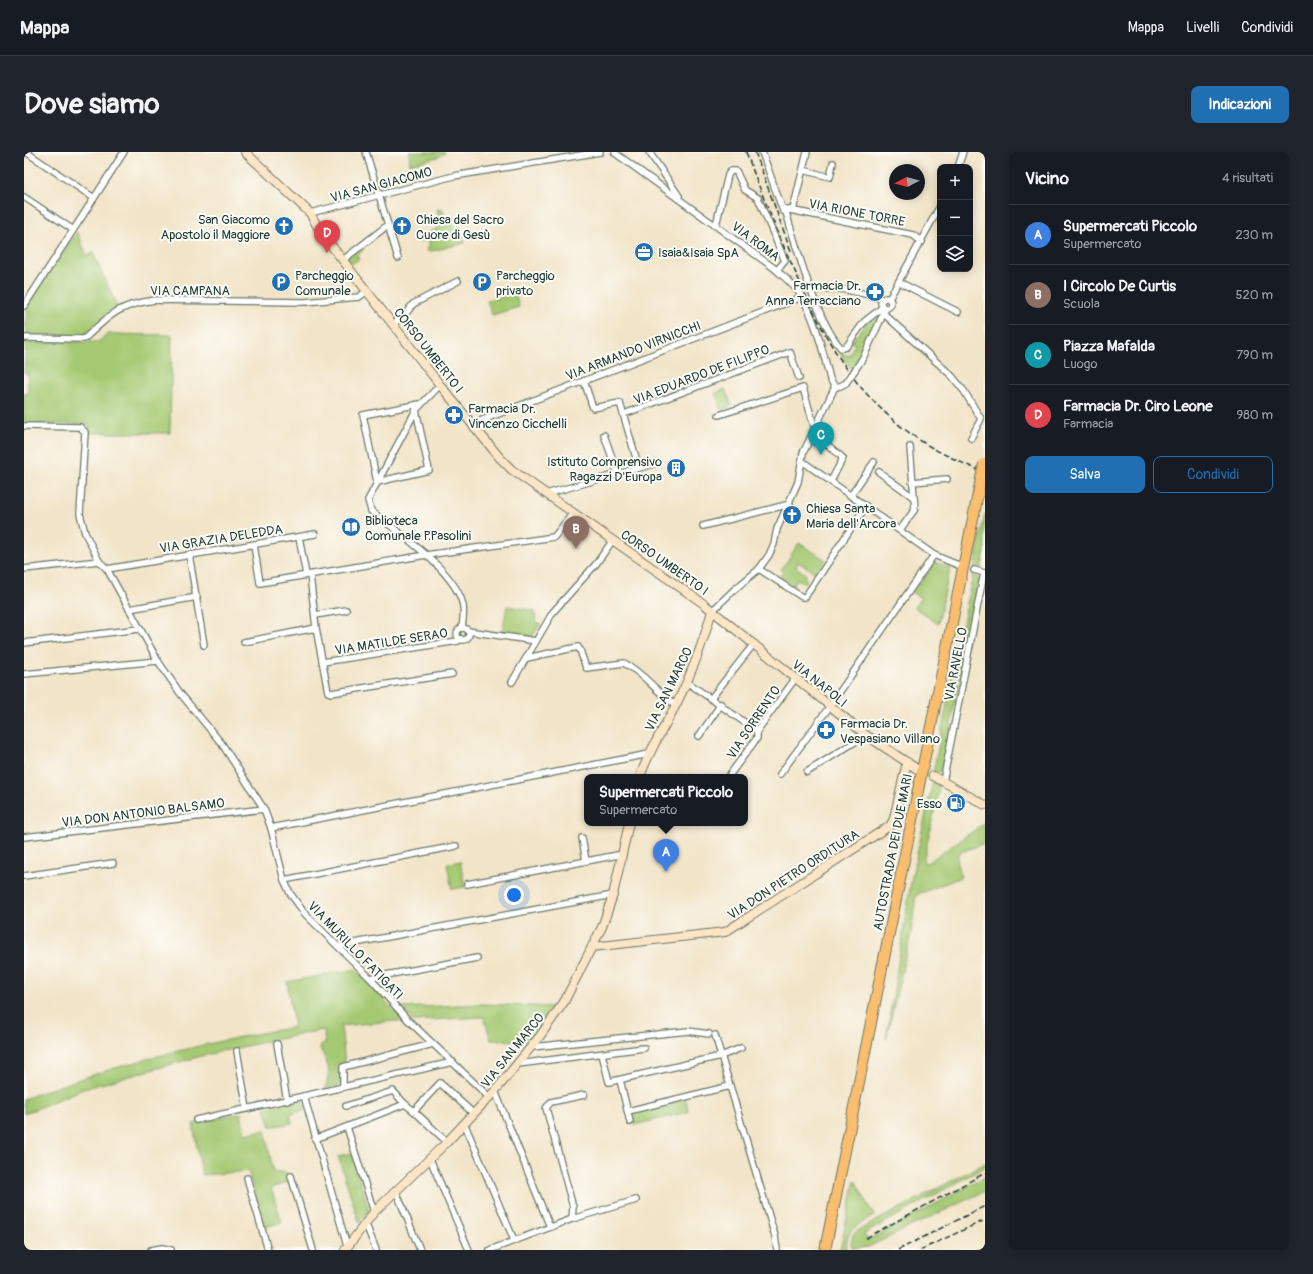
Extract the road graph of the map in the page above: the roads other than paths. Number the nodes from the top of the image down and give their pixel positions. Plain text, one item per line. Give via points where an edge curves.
1 (124, 152) edge
2 (245, 152) edge
3 (366, 152) edge
4 (600, 152) edge
5 (613, 152) edge
6 (649, 152) edge
7 (762, 152) edge
8 (807, 152) edge
9 (963, 152) edge
10 (25, 153) edge
11 (833, 163) dead end
12 (959, 164) edge
13 (803, 170) junction
14 (665, 176) junction
15 (658, 184) junction
16 (379, 195) junction
17 (24, 197) edge
18 (94, 198) junction
19 (681, 199) junction
20 (785, 210) junction
21 (793, 210) junction
22 (937, 212) edge
23 (310, 213) junction
24 (388, 225) junction
25 (716, 225) junction
26 (72, 230) junction
27 (922, 242) junction
28 (398, 258) dead end
29 (343, 260) junction
30 (777, 270) junction
31 (458, 281) dead end
32 (899, 282) junction
33 (367, 291) junction
34 (812, 291) junction
35 (802, 297) junction
36 (886, 299) junction
37 (24, 306) edge
38 (884, 309) junction
39 (958, 312) dead end
40 (393, 324) junction
41 (24, 338) edge
42 (799, 378) dead end
43 (584, 381) junction
44 (440, 384) junction
45 (835, 387) junction
46 (420, 404) junction
47 (416, 410) junction
48 (624, 414) junction
49 (720, 415) dead end
50 (472, 424) junction
51 (24, 426) edge
52 (814, 428) junction
53 (604, 435) dead end
54 (971, 438) dead end
55 (910, 447) dead end
56 (802, 461) junction
57 (874, 462) dead end
58 (985, 462) edge
59 (657, 463) dead end
60 (639, 468) junction
61 (878, 472) dead end
62 (618, 474) junction
63 (947, 479) dead end
64 (831, 481) junction
65 (377, 482) junction
66 (912, 482) junction
67 (985, 490) edge
68 (546, 494) junction
69 (851, 495) junction
70 (914, 497) junction
71 (790, 504) junction
72 (866, 506) junction
73 (573, 513) junction
74 (703, 526) dead end
75 (900, 530) junction
76 (315, 534) dead end
77 (299, 537) junction
78 (613, 540) junction
79 (254, 545) junction
80 (189, 554) junction
81 (426, 555) junction
82 (934, 555) junction
83 (99, 561) junction
84 (958, 565) dead end
85 (24, 568) edge
86 (107, 569) junction
87 (759, 569) junction
88 (974, 570) dead end
89 (985, 573) edge
90 (308, 575) junction
91 (197, 597) junction
92 (129, 609) junction
93 (346, 610) dead end
94 (712, 611) junction
95 (315, 615) junction
96 (316, 628) junction
97 (462, 628) junction
98 (139, 629) junction
99 (468, 631) junction
100 (462, 639) junction
101 (536, 641) junction
102 (244, 642) dead end
103 (24, 643) edge
104 (204, 645) dead end
105 (754, 645) junction
106 (527, 658) junction
107 (158, 661) junction
108 (323, 662) junction
109 (24, 674) edge
110 (452, 674) dead end
111 (795, 679) junction
112 (512, 682) dead end
113 (687, 682) junction
114 (712, 698) junction
115 (721, 704) junction
116 (676, 705) junction
117 (830, 706) junction
118 (757, 731) junction
119 (866, 735) junction
120 (699, 736) dead end
121 (649, 754) junction
122 (907, 762) junction
123 (917, 769) dead end
124 (807, 772) dead end
125 (641, 774) edge
126 (730, 774) edge
127 (780, 774) dead end
128 (932, 776) dead end
129 (943, 782) junction
130 (985, 805) edge
131 (264, 809) junction
132 (628, 826) edge
133 (271, 828) junction
134 (24, 836) edge
135 (582, 838) dead end
136 (456, 846) dead end
137 (623, 854) junction
138 (586, 861) junction
139 (113, 862) dead end
140 (24, 876) edge
141 (284, 880) junction
142 (468, 884) dead end
143 (613, 895) junction
144 (338, 946) junction
145 (592, 947) junction
146 (477, 958) dead end
147 (370, 978) junction
148 (277, 1044) dead end
149 (433, 1044) junction
150 (532, 1047) junction
151 (644, 1048) dead end
152 (741, 1048) dead end
153 (237, 1050) dead end
154 (602, 1054) junction
155 (721, 1056) junction
156 (453, 1062) junction
157 (518, 1064) junction
158 (620, 1080) junction
159 (730, 1086) junction
160 (344, 1087) junction
161 (492, 1094) junction
162 (584, 1095) dead end
163 (304, 1096) junction
164 (287, 1100) junction
165 (405, 1104) junction
166 (346, 1106) dead end
167 (247, 1109) junction
168 (414, 1111) junction
169 (628, 1111) junction
170 (474, 1114) junction
171 (196, 1120) dead end
172 (630, 1122) dead end
173 (464, 1124) junction
174 (347, 1127) junction
175 (315, 1139) junction
176 (447, 1142) junction
177 (430, 1159) junction
178 (290, 1176) dead end
179 (246, 1178) dead end
180 (396, 1191) junction
181 (636, 1200) dead end
182 (374, 1212) junction
183 (572, 1219) junction
184 (365, 1222) junction
185 (550, 1227) junction
186 (514, 1240) junction
187 (346, 1248) edge
188 (151, 1250) edge
189 (171, 1250) edge
190 (268, 1250) edge
191 (313, 1250) edge
192 (376, 1250) edge
193 (420, 1250) edge
194 (469, 1250) edge
195 (490, 1250) edge
196 (777, 1250) edge
197 (825, 1250) edge
198 (832, 1250) edge

1 - 18 street
2 - 23 main road, CORSO UMBERTO I
3 - 16 street
4 - 16 street, VIA SAN GIACOMO via 454,176
5 - 15 street, VIA ROMA
6 - 14 street
7 - 20 street via 783,211
8 - 13 street
9 - 12 street
10 - 18 street
11 - 13 street via 830,177
13 - 21 street
14 - 15 street via 665,181
14 - 19 street
15 - 19 street, VIA ROMA
16 - 23 street, VIA SAN GIACOMO
16 - 24 street
17 - 26 street
18 - 26 street
19 - 25 street, VIA ROMA
20 - 21 street, VIA RIONE TORRE
20 - 34 street
21 - 27 street, VIA RIONE TORRE via 913,235
22 - 27 street
23 - 29 main road, CORSO UMBERTO I via 320,231
24 - 28 street
24 - 29 street
25 - 30 street, VIA ROMA
25 - 30 street via 728,175 731,171 736,171 745,190 758,198 772,228 785,261
26 - 37 street
27 - 32 street
29 - 33 main road, CORSO UMBERTO I
30 - 35 street, VIA ROMA
31 - 40 street via 413,304 404,316
32 - 36 street
32 - 39 street
33 - 40 main road, CORSO UMBERTO I
33 - 41 street, VIA CAMPANA via 359,298 305,302 137,302 111,314 84,339
34 - 36 street via 835,288
34 - 38 street via 825,321 841,348 846,347 864,322
35 - 43 street, VIA ARMANDO VIRNICCHI
35 - 45 street, VIA ROMA
36 - 38 street via 881,302
36 - 38 street via 891,305
38 - 45 street, bridge via 855,370 846,383
38 - 54 street via 964,391 981,419
40 - 44 main road, CORSO UMBERTO I
42 - 48 street, VIA EDUARDO DE FILIPPO via 790,352
43 - 48 street via 594,408 620,403
43 - 50 street, VIA ARMANDO VIRNICCHI
44 - 46 street
44 - 50 main road, CORSO UMBERTO I
45 - 52 street
46 - 47 street
46 - 65 street via 363,415
47 - 65 street
47 - 65 street via 429,470
48 - 60 street, VIA EDUARDO DE FILIPPO
49 - 52 street via 803,388
50 - 68 main road, CORSO UMBERTO I via 508,466
51 - 83 street, VIA MURILLO FATIGATI via 80,427 85,432 80,514 85,534
52 - 56 street
52 - 64 street via 821,440 843,458
53 - 62 street
55 - 66 street
56 - 64 street
56 - 71 street
57 - 69 street
58 - 197 highway, AUTOSTRADA DEI DUE MARI, bridge
59 - 60 street
60 - 62 street
61 - 70 street
62 - 68 street
63 - 66 street
64 - 69 street
65 - 81 street via 368,500 371,511
66 - 70 street
67 - 198 highway, AUTOSTRADA DEI DUE MARI
68 - 73 main road, CORSO UMBERTO I
69 - 72 street
70 - 75 street via 915,509
71 - 74 street
71 - 87 street via 777,528 769,555
72 - 75 street
72 - 87 street via 803,598
73 - 78 main road, CORSO UMBERTO I
73 - 81 street via 554,537
75 - 82 street
76 - 77 street
77 - 79 street, VIA GRAZIA DELEDDA
77 - 90 street, VIA GRAZIA DELEDDA
78 - 94 main road, CORSO UMBERTO I
78 - 101 street via 596,564 553,612
79 - 80 street, VIA GRAZIA DELEDDA
79 - 90 street via 260,583
80 - 86 street, VIA GRAZIA DELEDDA
80 - 91 street
81 - 90 street
81 - 97 street via 447,576 460,598 463,606
82 - 84 street
82 - 117 street
83 - 85 street
83 - 86 street, VIA MURILLO FATIGATI
86 - 92 street, VIA MURILLO FATIGATI
87 - 94 street
88 - 89 street
89 - 129 street, VIA RAVELLO
90 - 95 street, VIA GRAZIA DELEDDA
91 - 92 street
91 - 104 street
92 - 98 street, VIA MURILLO FATIGATI
93 - 95 street
94 - 105 main road, VIA NAPOLI
94 - 113 main road, VIA SAN MARCO via 698,657
95 - 96 street, VIA GRAZIA DELEDDA
96 - 102 street
96 - 108 street, VIA GRAZIA DELEDDA
97 - 99 street
97 - 100 street via 457,634
98 - 103 street
98 - 107 street, VIA MURILLO FATIGATI
99 - 100 street via 468,636
99 - 101 street
100 - 108 street, VIA MATILDE SERAO
101 - 106 street
105 - 111 main road, VIA NAPOLI
105 - 114 street
106 - 112 street
106 - 116 street via 578,647 586,668 624,663 641,674
107 - 109 street
107 - 131 street, VIA MURILLO FATIGATI via 180,693 222,744
108 - 110 street, VIA GRAZIA DELEDDA via 328,692 331,693
111 - 117 main road, VIA NAPOLI
111 - 118 street, VIA SORRENTO
113 - 114 street
113 - 116 main road, VIA SAN MARCO
114 - 115 street
115 - 118 street
115 - 120 street
116 - 121 main road, VIA SAN MARCO
117 - 119 main road, VIA NAPOLI
117 - 127 street
118 - 126 street, VIA SORRENTO via 757,738
119 - 122 main road, VIA NAPOLI
119 - 124 street
121 - 125 main road, VIA SAN MARCO
121 - 133 street
122 - 123 main road, VIA NAPOLI
122 - 145 main road, VIA DON PIETRO ORDITURA via 891,825 725,932
128 - 129 main road
129 - 130 main road
131 - 133 street, VIA MURILLO FATIGATI
131 - 134 street, VIA DON ANTONIO BALSAMO
132 - 137 main road, VIA SAN MARCO
133 - 141 street, VIA MURILLO FATIGATI
135 - 138 street
136 - 141 street
137 - 138 street
137 - 143 main road, VIA SAN MARCO
138 - 142 street
139 - 140 street
141 - 144 street, VIA MURILLO FATIGATI via 305,914
143 - 144 street
143 - 145 main road, VIA SAN MARCO
144 - 147 street, VIA MURILLO FATIGATI
145 - 150 main road, VIA SAN MARCO via 564,1002
146 - 147 street
147 - 149 street, VIA MURILLO FATIGATI
148 - 164 street
149 - 156 street, VIA MURILLO FATIGATI
149 - 160 street via 343,1067
150 - 155 street via 688,1031 712,1034
150 - 157 main road, VIA SAN MARCO
151 - 154 street
152 - 155 street
153 - 167 street
154 - 157 street
154 - 158 street via 609,1082
155 - 158 street
155 - 159 street
156 - 160 street
156 - 161 street, VIA MURILLO FATIGATI
157 - 161 main road, VIA SAN MARCO
158 - 169 street
159 - 169 street
159 - 196 street
160 - 163 street
161 - 170 main road, VIA SAN MARCO
161 - 185 street
162 - 183 street via 549,1103 546,1108 573,1207
163 - 164 street
163 - 175 street
164 - 167 street
165 - 166 street via 393,1091
165 - 168 street
165 - 174 street
167 - 171 street
168 - 170 street via 440,1083
168 - 176 street
169 - 172 street
170 - 173 main road, VIA SAN MARCO
173 - 176 main road, VIA SAN MARCO
173 - 186 street
174 - 175 street
174 - 182 street
175 - 187 street
176 - 177 main road, VIA SAN MARCO
177 - 180 main road, VIA SAN MARCO
177 - 194 street
178 - 191 street
179 - 190 street
180 - 182 main road, VIA SAN MARCO
180 - 193 street
181 - 183 street
182 - 184 main road, VIA SAN MARCO
183 - 185 street
184 - 187 main road, VIA SAN MARCO
184 - 192 street
185 - 186 street
186 - 195 street
188 - 189 street

